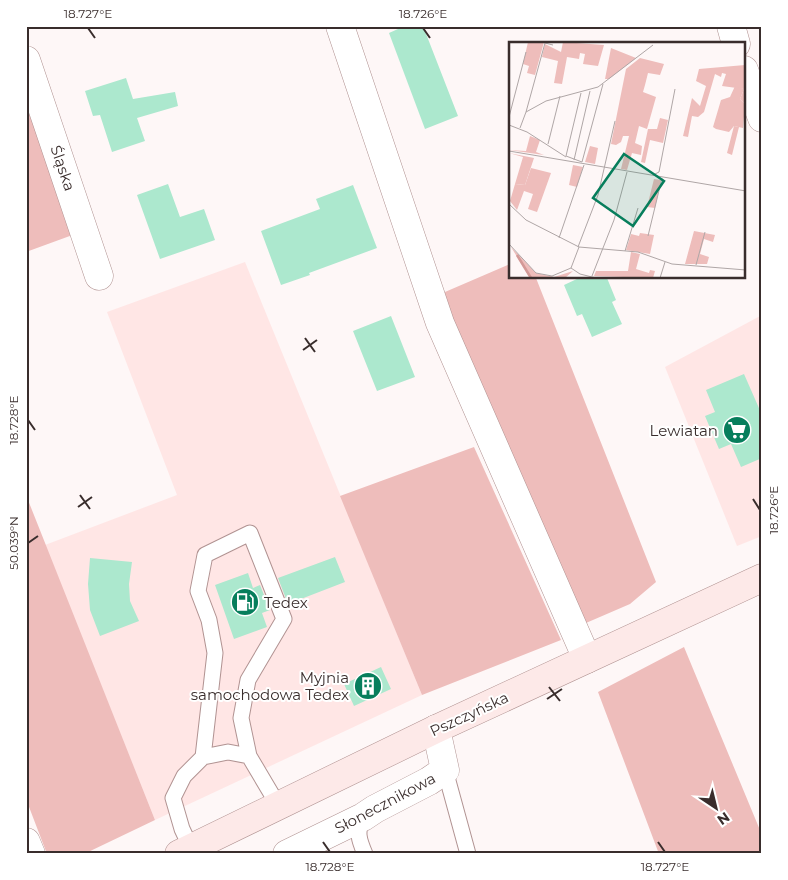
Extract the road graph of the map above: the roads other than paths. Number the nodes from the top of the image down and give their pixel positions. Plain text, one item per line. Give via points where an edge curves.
1 (340, 26) edge
2 (731, 26) edge
3 (735, 42) edge
4 (26, 60) edge
5 (746, 75) edge
6 (762, 118) edge
7 (100, 276) dead end
8 (762, 578) edge
9 (587, 659) junction
10 (436, 729) junction
11 (249, 756) junction
12 (203, 757) junction
13 (445, 770) junction
14 (278, 805) junction
15 (363, 817) junction
16 (26, 842) edge
17 (185, 851) edge
18 (31, 854) edge
19 (287, 854) edge
20 (366, 854) edge
21 (468, 854) edge

1 - 9 street via 440,323
2 - 3 street
4 - 7 street, Śląska
5 - 6 street
8 - 9 main road, Pszczyńska
9 - 10 main road, Pszczyńska
10 - 13 street, Słonecznikowa
10 - 14 main road, Pszczyńska
11 - 12 lane via 228,752
11 - 12 lane via 241,718 248,680 284,620 250,533 205,555 198,591 209,620 215,653
11 - 14 lane
12 - 17 lane via 184,776 173,798
13 - 15 street, Słonecznikowa
13 - 21 lane
14 - 17 main road, Pszczyńska
15 - 19 street, Słonecznikowa
15 - 20 lane via 358,826 358,837
16 - 18 street

